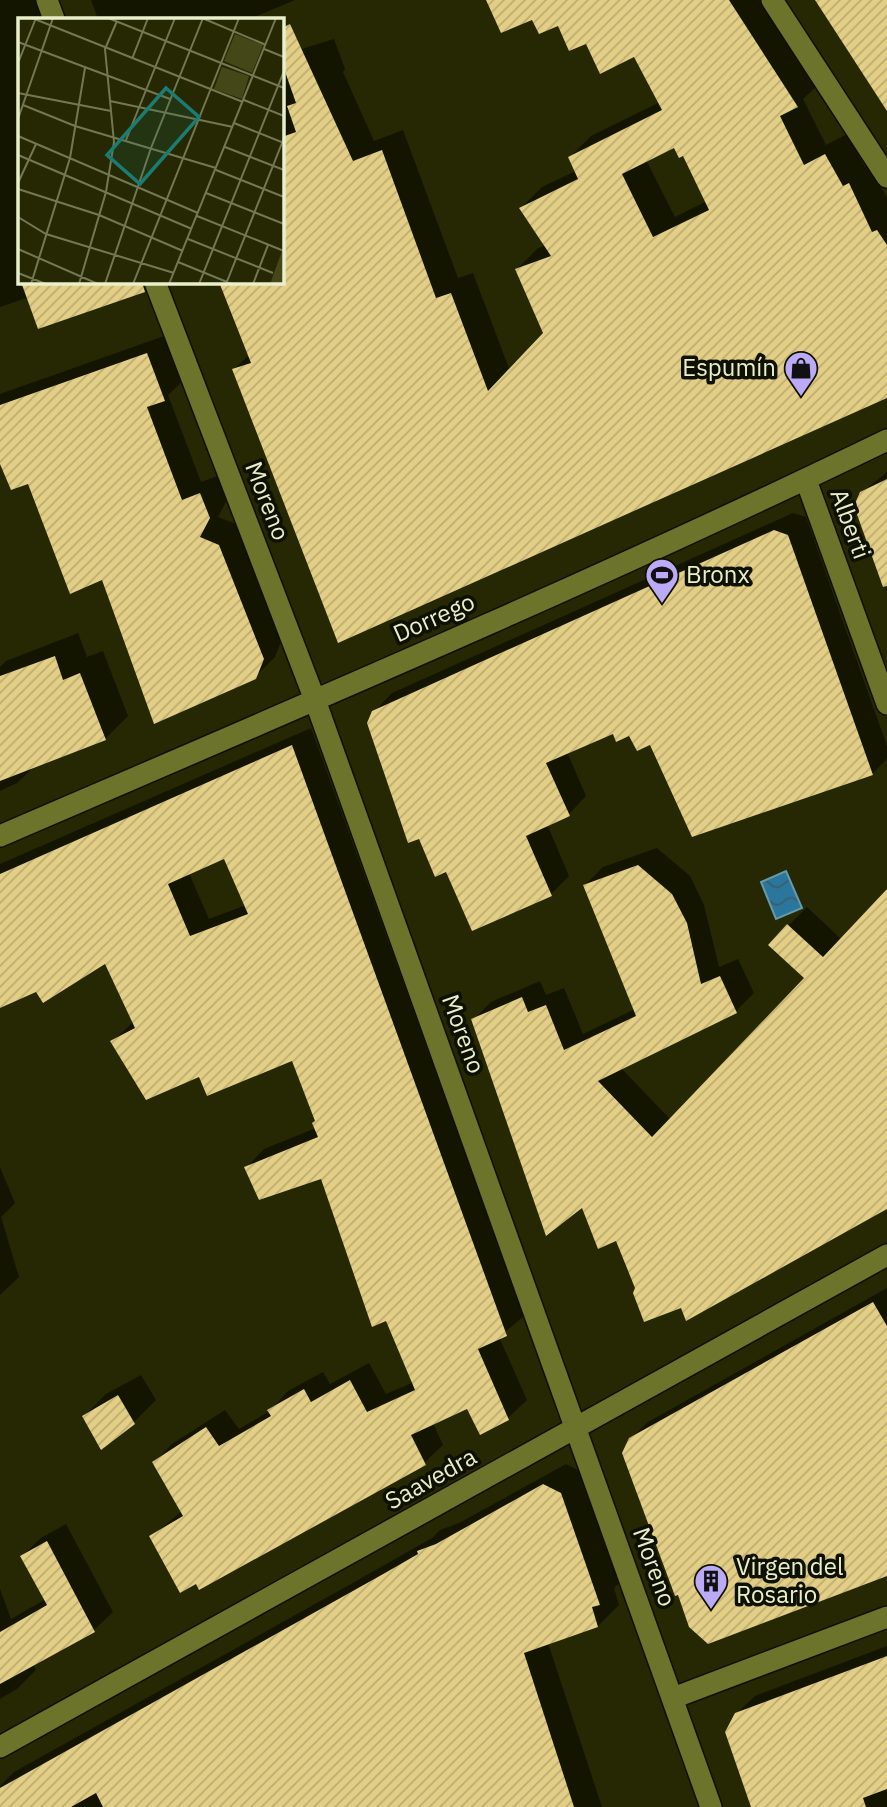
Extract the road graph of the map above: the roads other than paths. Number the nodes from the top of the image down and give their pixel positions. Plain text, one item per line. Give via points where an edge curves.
1 (47, 0) edge
2 (772, 0) edge
3 (54, 18) edge
4 (887, 177) edge
5 (156, 284) edge
6 (887, 440) edge
7 (806, 480) junction
8 (316, 700) junction
9 (887, 704) edge
10 (0, 836) edge
11 (887, 1255) edge
12 (577, 1429) junction
13 (887, 1617) edge
14 (673, 1698) junction
15 (0, 1747) edge
16 (711, 1807) edge

1 - 3 street
2 - 4 street
5 - 8 street, Moreno
6 - 7 street, Dorrego
7 - 8 street, Dorrego
7 - 9 street, Alberti
8 - 10 street, Dorrego
8 - 12 street, Moreno
11 - 12 street, Saavedra
12 - 14 street, Moreno
12 - 15 street, Saavedra
13 - 14 street
14 - 16 street, Moreno

